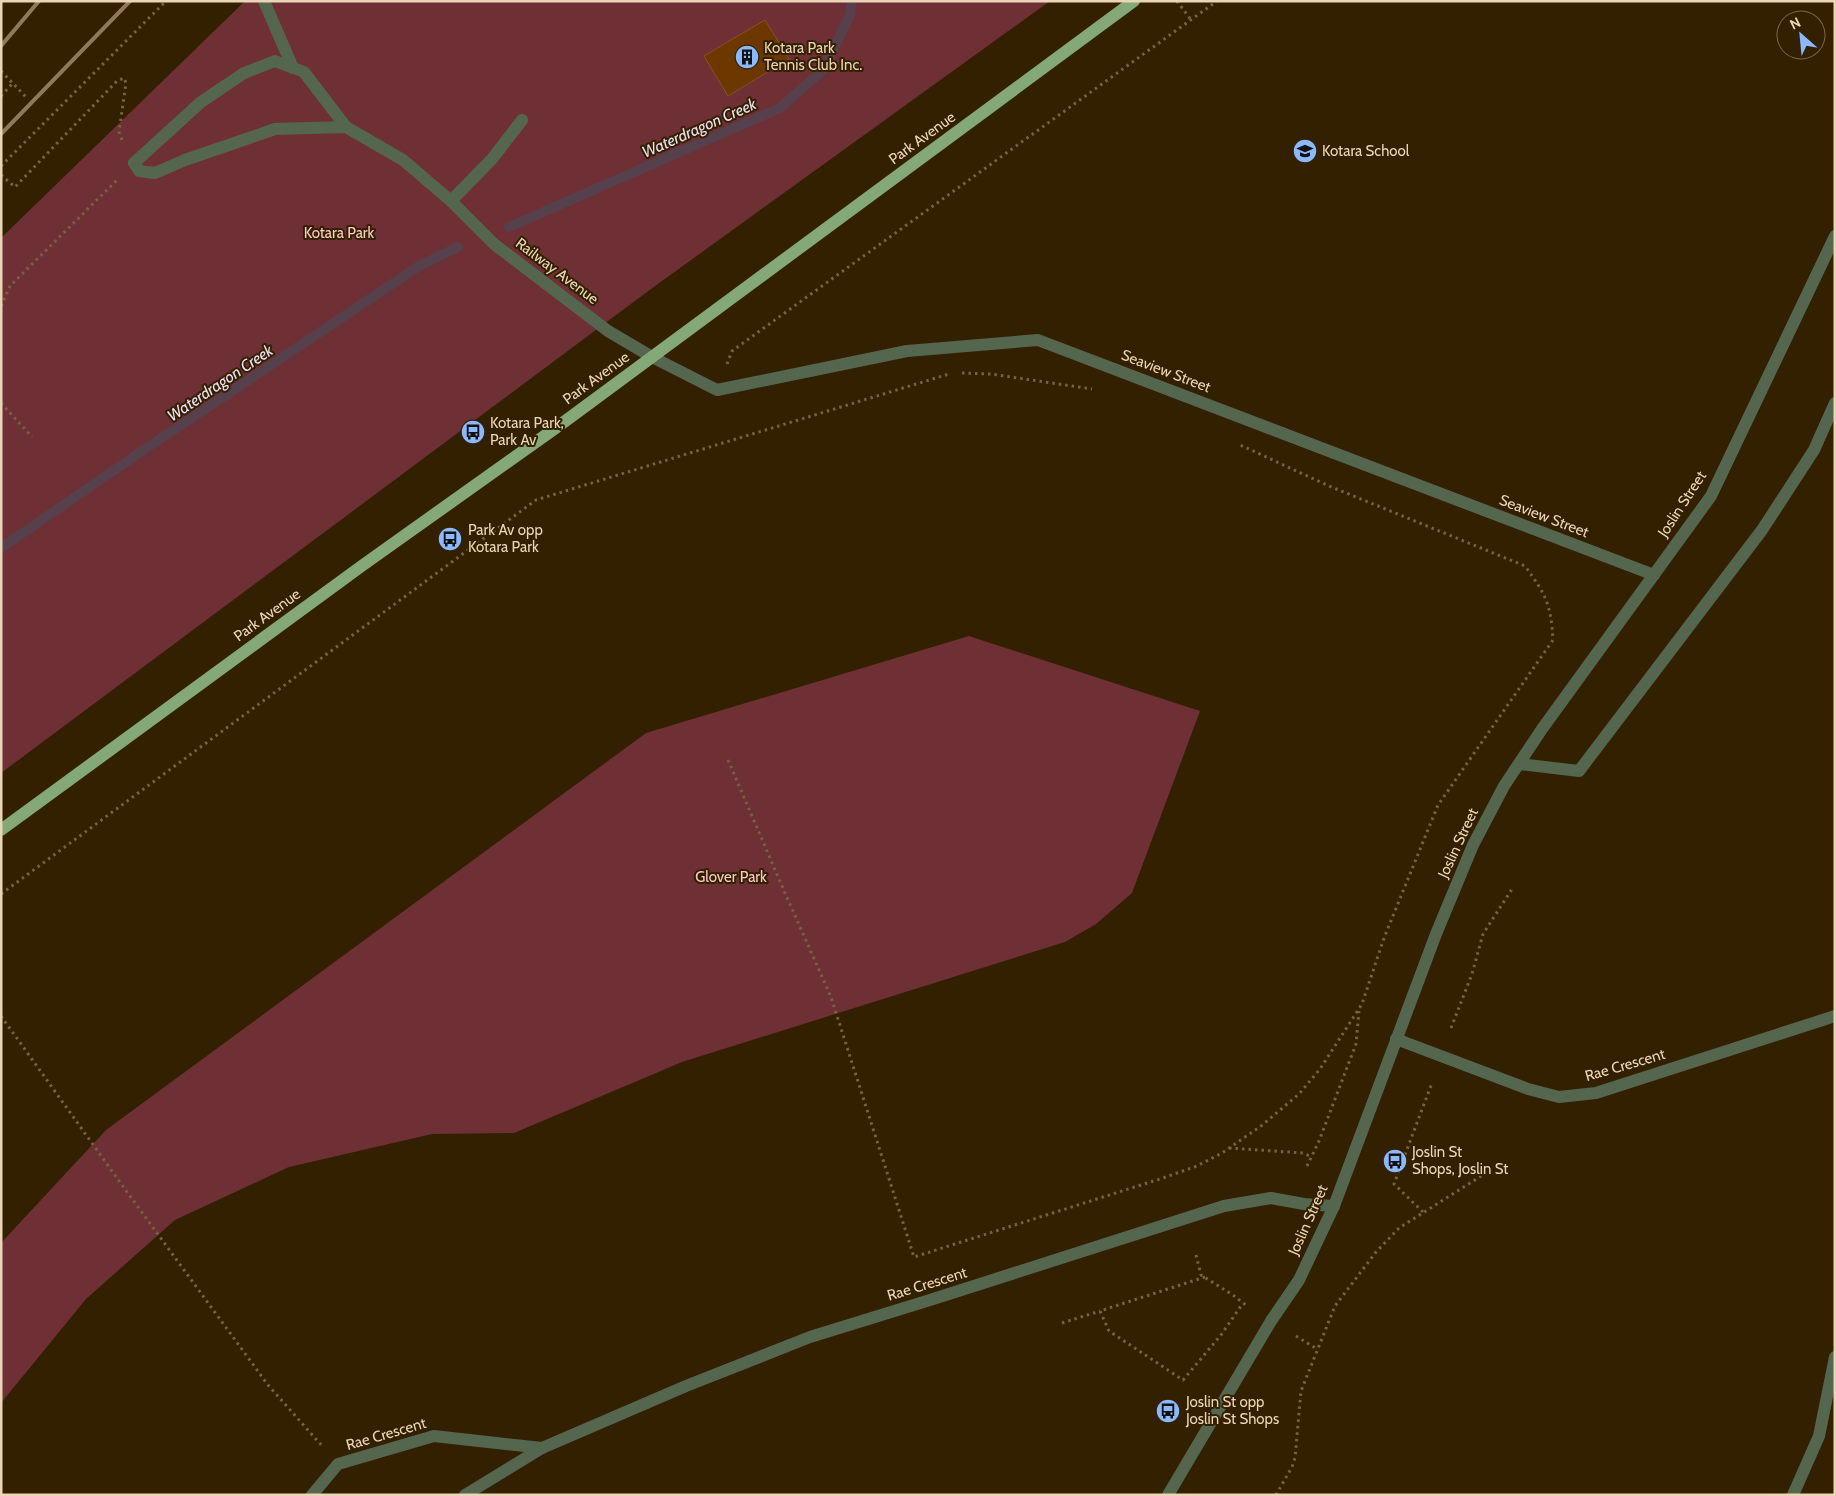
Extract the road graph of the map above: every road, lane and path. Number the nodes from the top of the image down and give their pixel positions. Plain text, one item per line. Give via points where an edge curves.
1 (166, 1) edge
2 (264, 1) edge
3 (1134, 1) edge
4 (1177, 1) edge
5 (1217, 1) edge
6 (1191, 20) junction
7 (293, 68) junction
8 (1, 71) edge
9 (13, 83) junction
10 (1, 96) edge
11 (26, 97) dead end
12 (522, 120) dead end
13 (346, 127) junction
14 (123, 142) dead end
15 (134, 163) junction
16 (1, 166) edge
17 (1, 175) edge
18 (450, 201) junction
19 (1835, 236) edge
20 (1, 306) edge
21 (652, 357) junction
22 (717, 390) junction
23 (1098, 390) dead end
24 (1, 403) edge
25 (1835, 403) edge
26 (32, 437) dead end
27 (1231, 441) dead end
28 (1654, 575) junction
29 (728, 760) dead end
30 (1519, 764) junction
31 (1, 830) edge
32 (1512, 889) dead end
33 (1, 894) edge
34 (1359, 1009) junction
35 (1, 1016) edge
36 (1835, 1016) edge
37 (1451, 1028) dead end
38 (1396, 1039) junction
39 (1432, 1082) dead end
40 (1229, 1148) junction
41 (1312, 1157) junction
42 (1307, 1166) dead end
43 (1489, 1172) dead end
44 (1334, 1206) junction
45 (1423, 1212) junction
46 (1196, 1255) dead end
47 (1205, 1277) junction
48 (1243, 1303) junction
49 (1247, 1306) dead end
50 (1100, 1310) junction
51 (1062, 1323) dead end
52 (1296, 1336) dead end
53 (1317, 1349) junction
54 (1835, 1357) edge
55 (542, 1448) junction
56 (338, 1464) junction
57 (312, 1495) edge
58 (465, 1495) edge
59 (1168, 1495) edge
60 (1276, 1495) edge
61 (1793, 1495) edge

1 - 16 path
2 - 7 street
3 - 21 main road, Park Avenue
4 - 6 path
5 - 6 path
6 - 22 path via 732,352
7 - 13 street via 304,72
7 - 15 street via 276,61 244,73 201,102
8 - 9 path
9 - 10 path
9 - 11 path
12 - 18 street via 492,159
13 - 15 street via 275,129 155,173 139,171
13 - 18 street, Railway Avenue via 403,160
14 - 17 path via 119,132 124,78 116,81 14,187
15 - 20 path via 10,286
18 - 21 street, Railway Avenue via 494,244 608,331
19 - 28 street, Joslin Street via 1710,496
21 - 22 street
21 - 31 main road, Park Avenue
22 - 28 street, Seaview Street via 906,351 1038,340
23 - 33 path via 954,372 536,500
24 - 26 path
25 - 30 street via 1814,450 1762,530 1579,771
27 - 34 path via 1329,486 1525,566 1544,591 1552,616 1553,640 1438,805
28 - 30 street, Joslin Street
29 - 40 path via 831,997 914,1257 1197,1166
30 - 38 street, Joslin Street via 1473,845
32 - 37 path via 1483,934
34 - 40 path via 1320,1069 1299,1094
34 - 41 path via 1356,1044
35 - 56 path via 268,1385
36 - 38 street, Rae Crescent via 1596,1093 1559,1097 1528,1089
38 - 44 street, Joslin Street
39 - 45 path via 1394,1184
40 - 41 path via 1303,1153
41 - 42 path
43 - 45 path
44 - 55 street, Rae Crescent via 1272,1198 1224,1206 810,1337
44 - 59 street, Joslin Street via 1299,1280 1271,1321
45 - 53 path via 1399,1228 1376,1252 1335,1306
46 - 47 path via 1201,1275
47 - 48 path
47 - 50 path
48 - 49 path
48 - 50 path via 1183,1380 1109,1330
50 - 51 path
52 - 53 path
53 - 60 path via 1301,1391 1295,1458
54 - 61 street via 1819,1436
55 - 56 street, Rae Crescent via 434,1436
55 - 58 street, Rae Crescent
56 - 57 street, Rae Crescent

